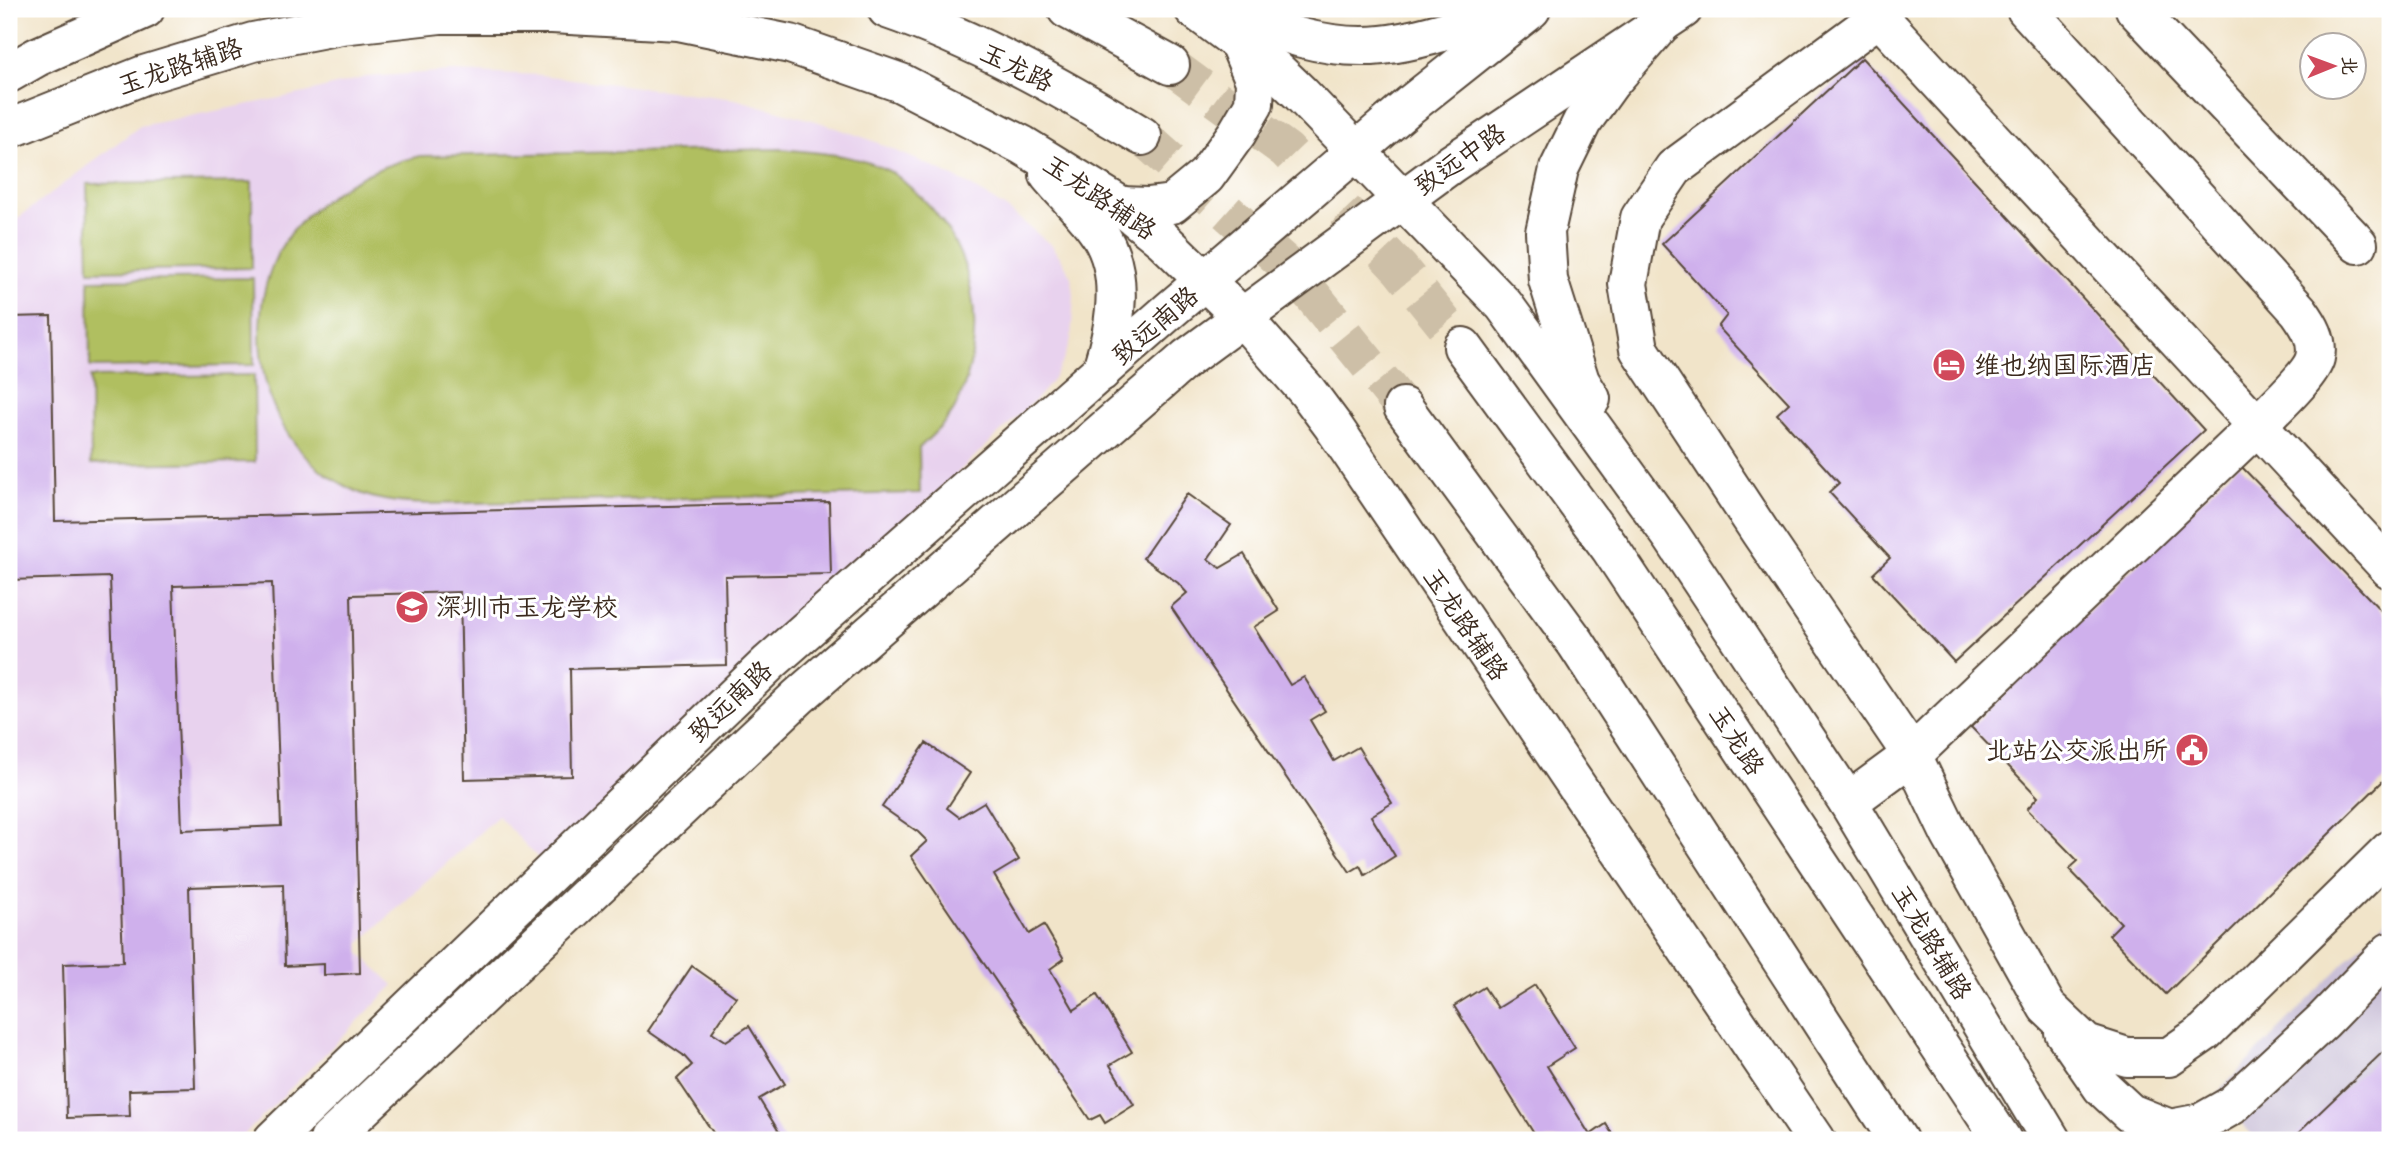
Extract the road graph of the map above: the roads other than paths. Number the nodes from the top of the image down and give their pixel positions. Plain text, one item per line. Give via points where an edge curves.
1 (145, 9) edge
2 (887, 9) edge
3 (1067, 9) edge
4 (1194, 9) edge
5 (1222, 9) edge
6 (1516, 9) edge
7 (1531, 9) edge
8 (2026, 9) edge
9 (2135, 9) edge
10 (1672, 16) edge
11 (1239, 43) junction
12 (1170, 65) tunnel mouth
13 (9, 73) edge
14 (9, 129) edge
15 (1142, 135) tunnel mouth
16 (1022, 145) junction
17 (1357, 151) junction
18 (1403, 198) junction
19 (1121, 206) junction
20 (2358, 244) dead end
21 (1206, 281) junction
22 (1242, 317) junction
23 (1462, 347) tunnel mouth
24 (1101, 372) junction
25 (1403, 407) tunnel mouth
26 (2257, 426) junction
27 (1672, 537) junction
28 (2390, 569) edge
29 (1912, 755) junction
30 (1847, 802) junction
31 (2390, 850) edge
32 (2390, 953) edge
33 (2047, 1007) junction
34 (273, 1140) edge
35 (329, 1140) edge
36 (1816, 1140) edge
37 (1898, 1140) edge
38 (2002, 1140) edge
39 (2051, 1140) edge

1 - 13 street
2 - 15 street, 玉龙路 via 1046,79
3 - 12 street
4 - 11 street, 玉龙路辅路
5 - 6 street via 1285,35 1381,45
7 - 17 street
8 - 26 street via 2309,324 2315,338 2315,358 2309,371
9 - 20 street
10 - 18 street, 致远中路
10 - 27 street via 1582,121 1559,169 1545,232 1548,280 1580,381
11 - 17 street, 玉龙路辅路 via 1284,78
11 - 19 street via 1255,81 1254,104 1206,176 1172,204
14 - 16 street, 玉龙路辅路 via 144,75 253,42 341,25 440,14 552,14 678,21 790,44 901,83
16 - 19 street, 玉龙路辅路
16 - 24 street via 1098,231 1114,268 1115,318
17 - 18 street, 玉龙路辅路
17 - 21 street
18 - 22 street, 致远中路
18 - 27 street, 玉龙路辅路 via 1504,305
19 - 21 street, 玉龙路辅路
21 - 22 street, 玉龙路辅路
21 - 24 street, 致远南路
22 - 35 street, 致远南路 via 1187,358 798,697
22 - 36 street, 玉龙路辅路 via 1333,426
23 - 38 street, 玉龙路 via 1610,548
24 - 34 street, 致远南路 via 769,663
25 - 37 street via 1576,643
26 - 28 street
26 - 29 street
26 - 29 street via 1879,17 1674,168 1640,218 1628,284 1639,349
27 - 30 street, 玉龙路辅路
29 - 30 street
29 - 33 street via 1950,834
30 - 39 street, 玉龙路辅路
31 - 33 street via 2205,1032 2169,1057 2127,1058 2086,1044
32 - 33 street via 2231,1106 2201,1123 2170,1129 2130,1113 2102,1087

